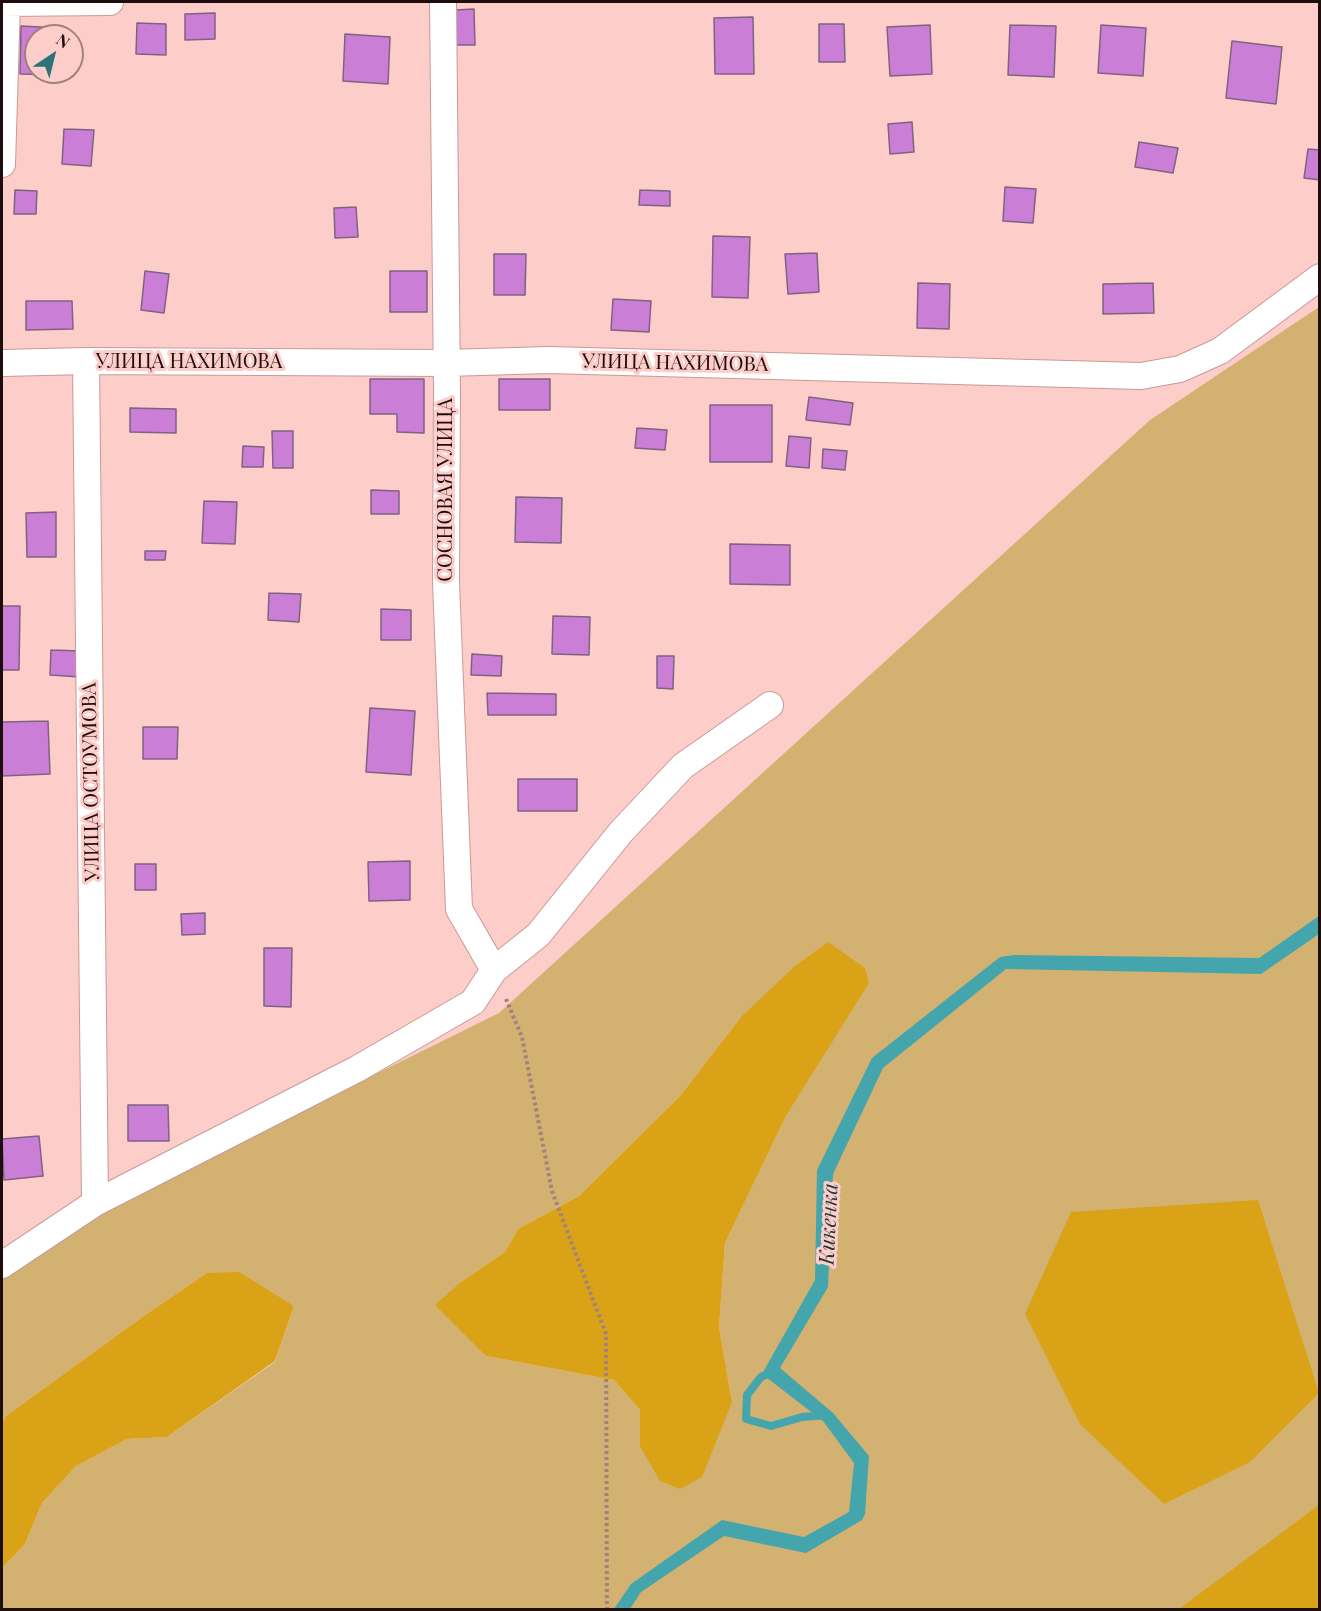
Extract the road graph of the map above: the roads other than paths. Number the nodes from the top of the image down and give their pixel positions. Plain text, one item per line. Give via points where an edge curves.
1 (110, 2) edge
2 (443, 2) edge
3 (5, 3) edge
4 (2, 164) edge
5 (1320, 277) edge
6 (86, 361) junction
7 (2, 363) edge
8 (446, 363) junction
9 (770, 705) dead end
10 (494, 970) junction
11 (95, 1203) junction
12 (2, 1265) edge

1 - 3 street
2 - 8 street, СОСНОВАЯ УЛИЦА
3 - 4 street
5 - 8 street, УЛИЦА НАХИМОВА via 1220,351 1180,369 1141,376 549,360
6 - 7 street, УЛИЦА НАХИМОВА
6 - 8 street, УЛИЦА НАХИМОВА
6 - 11 street, УЛИЦА ОСТОУМОВА
8 - 10 street, СОСНОВАЯ УЛИЦА via 446,582 459,909
9 - 10 street via 683,766 621,832 538,936
10 - 11 street via 473,1002 464,1008 357,1069
11 - 12 street

